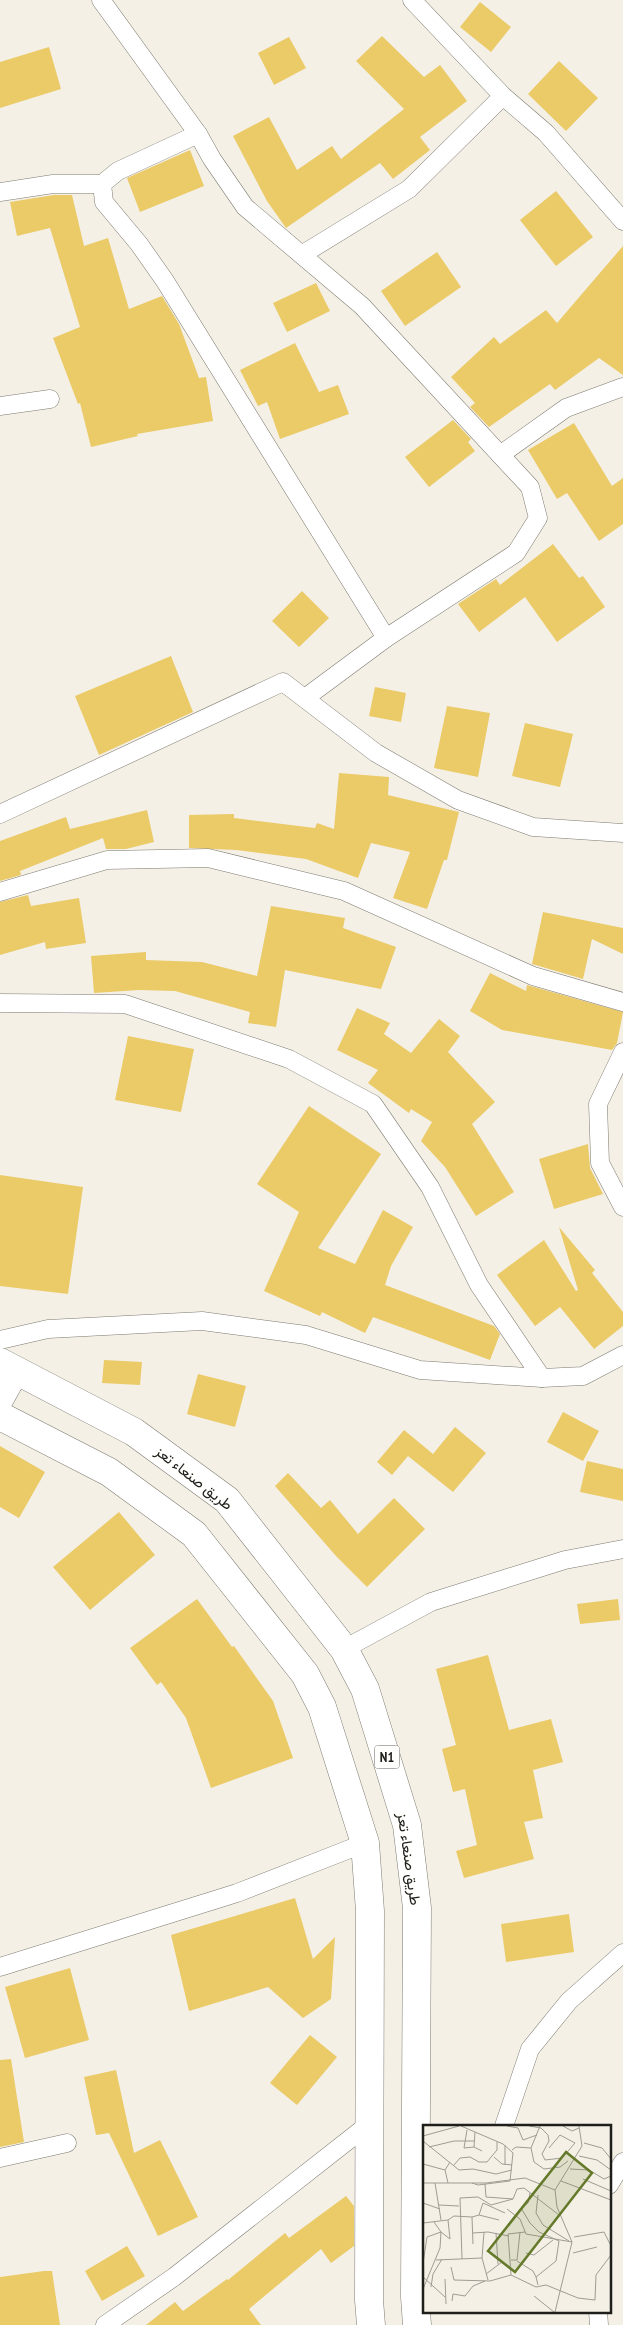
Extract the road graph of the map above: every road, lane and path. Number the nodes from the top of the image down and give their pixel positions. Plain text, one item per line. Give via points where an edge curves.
1 (101, 0) edge
2 (412, 0) edge
3 (503, 96) junction
4 (198, 134) junction
5 (102, 184) junction
6 (0, 192) edge
7 (623, 221) edge
8 (303, 254) junction
9 (623, 387) edge
10 (50, 399) dead end
11 (0, 406) edge
12 (500, 455) junction
13 (386, 638) junction
14 (306, 698) junction
15 (0, 814) edge
16 (623, 833) edge
17 (0, 892) edge
18 (623, 1002) edge
19 (0, 1003) edge
20 (623, 1052) edge
21 (623, 1207) edge
22 (0, 1340) edge
23 (623, 1355) edge
24 (8, 1367) edge
25 (542, 1378) junction
26 (0, 1398) edge
27 (0, 1416) edge
28 (623, 1549) edge
29 (344, 1649) junction
30 (365, 1843) junction
31 (623, 1953) edge
32 (0, 1967) edge
33 (369, 2124) junction
34 (504, 2125) edge
35 (67, 2143) dead end
36 (0, 2158) edge
37 (623, 2162) edge
38 (610, 2182) edge
39 (598, 2312) edge
40 (105, 2325) edge
41 (371, 2325) edge
42 (418, 2325) edge
43 (599, 2325) edge

1 - 4 street
2 - 3 street
3 - 7 street via 546,133
3 - 8 street via 409,189
4 - 5 street via 118,171
4 - 8 street via 245,207
5 - 6 street via 53,184
5 - 13 street via 104,202 165,281
8 - 12 street via 362,306
9 - 12 street via 566,408
10 - 11 street
12 - 13 street via 530,487 538,518 516,553
13 - 14 street
14 - 15 street via 283,682
14 - 16 street via 376,753 458,800 533,827
17 - 18 street via 107,860 208,858 344,891 533,976
19 - 25 street via 125,1004 290,1059 373,1104 430,1187 479,1285
20 - 21 street via 598,1104 600,1163
22 - 25 street via 48,1329 202,1321 306,1335 420,1370
23 - 25 street via 583,1376
24 - 26 highway
24 - 29 highway, طريق صنعاء تعز / N1 via 134,1432 226,1500
27 - 30 highway via 109,1472 194,1534 305,1674 322,1707
28 - 29 street via 565,1560 430,1602
29 - 42 highway, طريق صنعاء تعز / N1 via 365,1689 407,1825 417,1908 415,2297
30 - 32 street via 237,1893
30 - 33 highway via 370,1911
31 - 34 street via 569,2001 530,2049
33 - 40 street via 174,2277
33 - 41 highway
35 - 36 street
37 - 38 street
39 - 43 street

